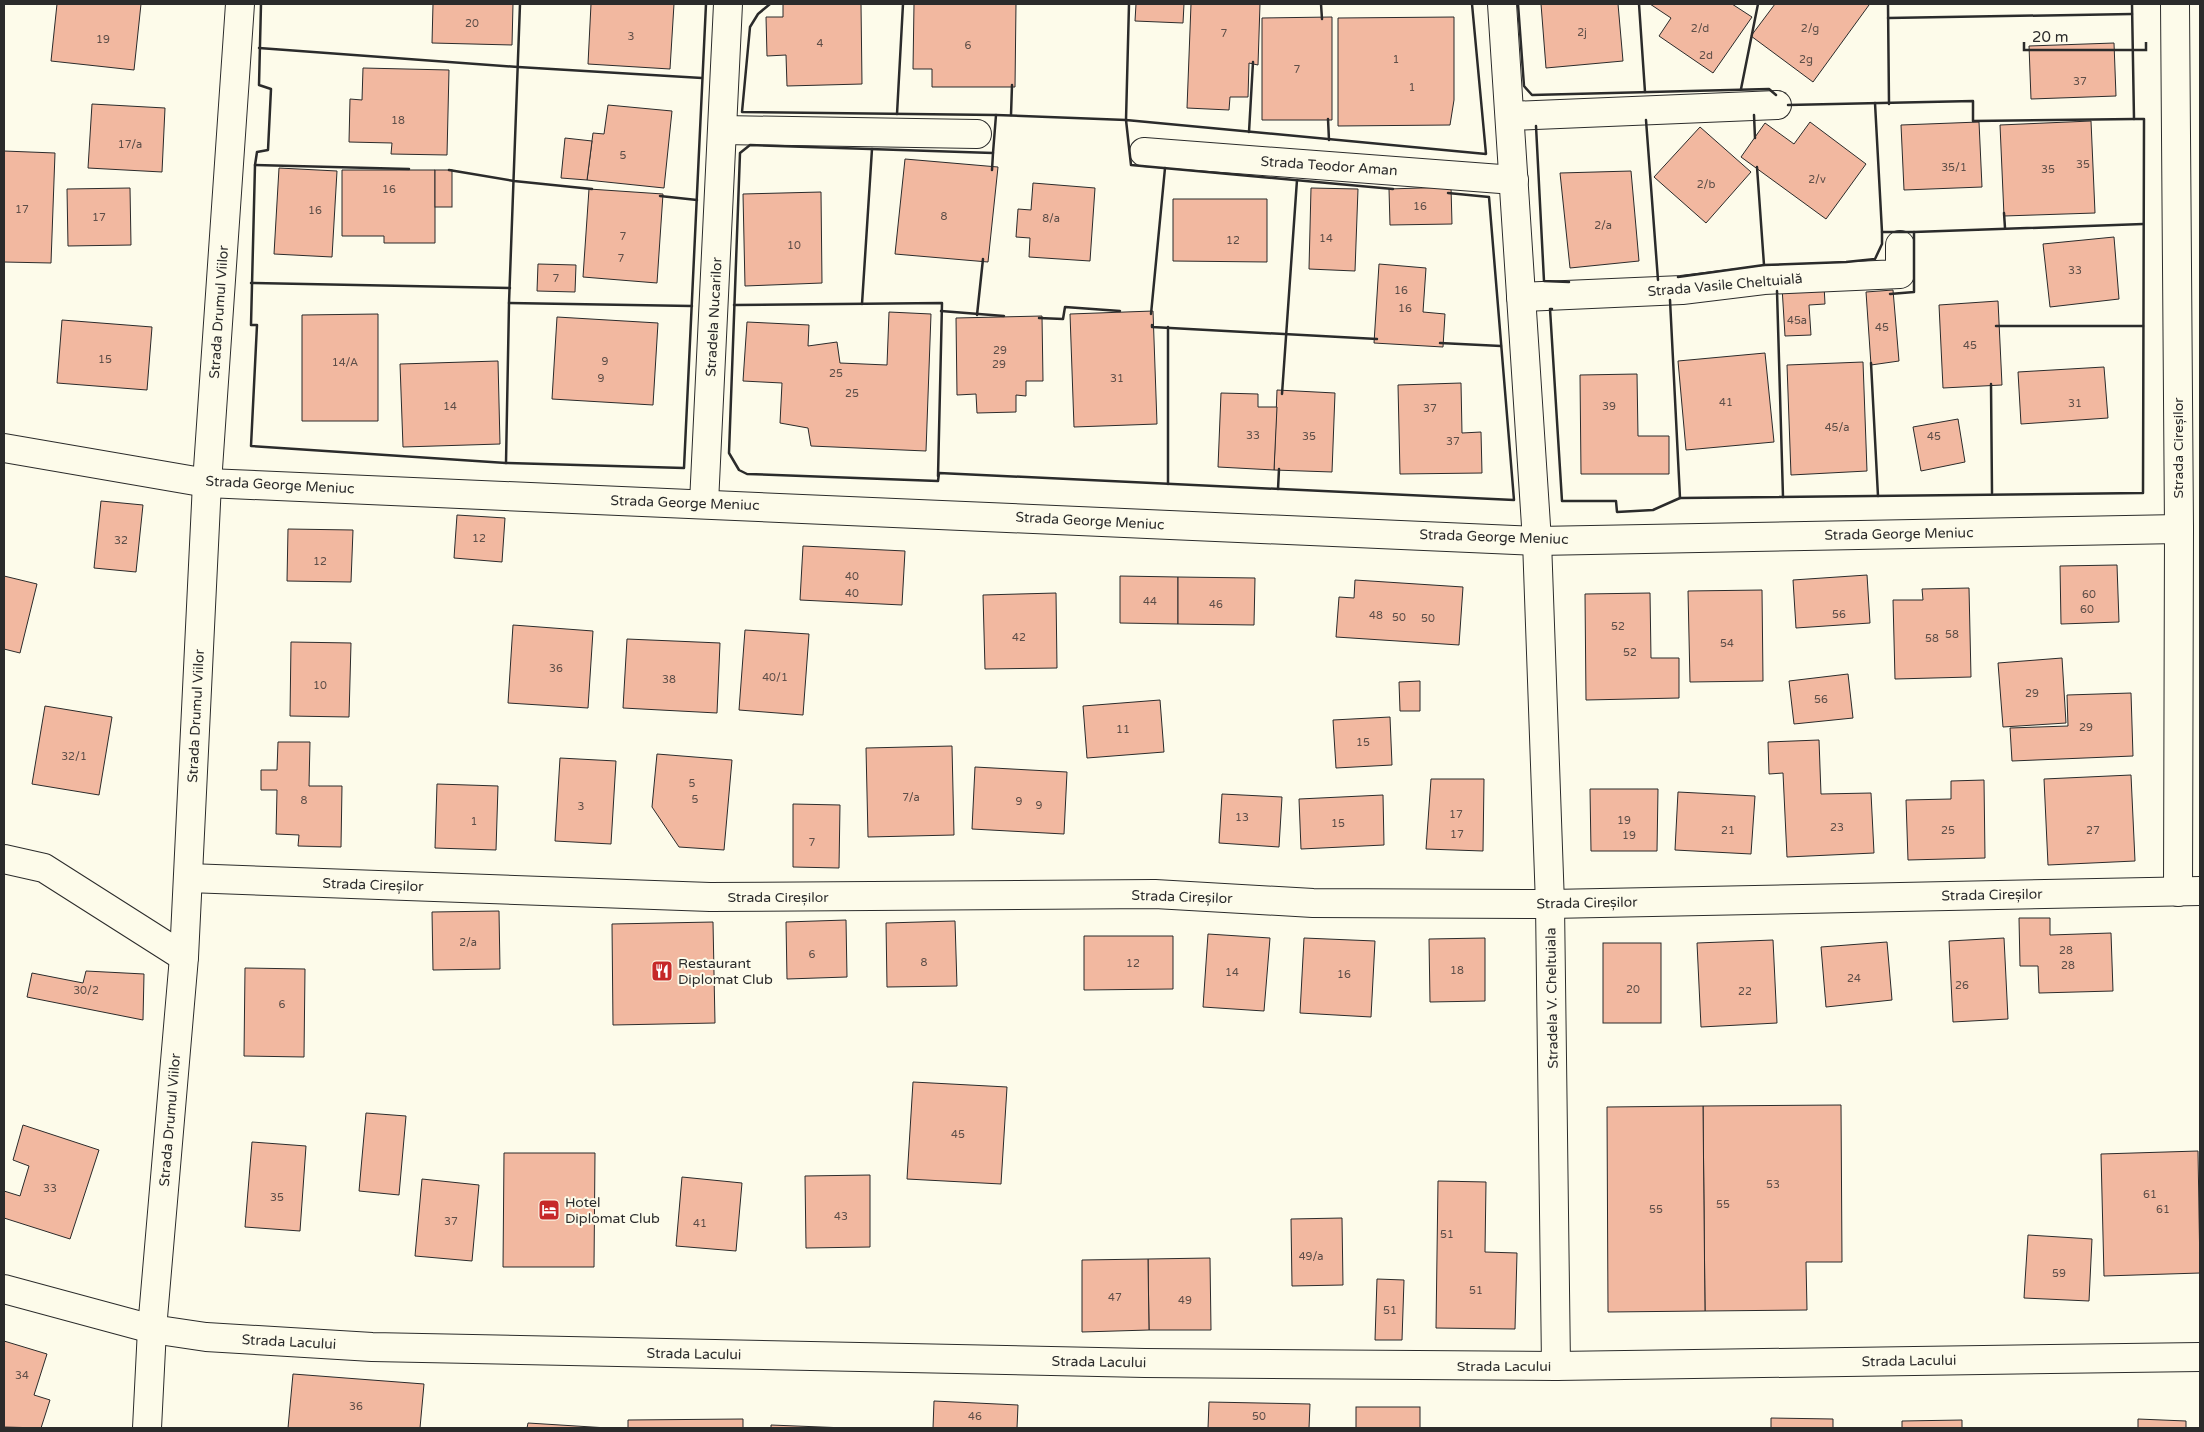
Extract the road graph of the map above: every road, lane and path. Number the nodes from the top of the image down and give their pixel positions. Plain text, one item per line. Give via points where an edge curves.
1 (240, 4) edge
2 (728, 4) edge
3 (1502, 4) edge
4 (2175, 4) edge
5 (1778, 105) dead end
6 (1510, 116) junction
7 (723, 130) junction
8 (978, 134) dead end
9 (1144, 152) dead end
10 (1514, 180) junction
11 (1900, 245) dead end
12 (1521, 297) junction
13 (4, 448) edge
14 (207, 482) junction
15 (704, 503) junction
16 (2179, 530) junction
17 (1537, 541) junction
18 (4, 859) edge
19 (188, 878) junction
20 (2189, 891) edge
21 (1550, 904) junction
22 (184, 956) junction
23 (4, 1290) edge
24 (152, 1329) junction
25 (2200, 1357) edge
26 (1556, 1366) junction
27 (147, 1428) edge

1 - 14 street, Strada Drumul Viilor
2 - 7 street, Stradela Nucarilor
3 - 6 street
4 - 16 street, Strada Cireșilor
5 - 6 street
6 - 10 street
7 - 8 street
7 - 15 street, Stradela Nucarilor
9 - 10 street, Strada Teodor Aman
10 - 12 street
11 - 12 street, Strada Vasile Cheltuială via 1900,274 1764,280 1682,290
12 - 17 street
13 - 14 street, Strada George Meniuc
14 - 15 street, Strada George Meniuc
14 - 19 street, Strada Drumul Viilor
15 - 17 street, Strada George Meniuc
16 - 17 street, Strada George Meniuc
16 - 20 street, Strada Cireșilor
17 - 21 street, Stradela V. Cheltuiala
18 - 22 street via 44,868
19 - 21 street, Strada Cireșilor via 710,897 1154,894 1312,903
19 - 22 street, Strada Drumul Viilor
20 - 21 street, Strada Cireșilor
21 - 26 street, Stradela V. Cheltuiala
22 - 24 street, Strada Drumul Viilor
23 - 24 street, Strada Lacului
24 - 26 street, Strada Lacului via 206,1337 372,1347 1145,1363
24 - 27 street, Strada Drumul Viilor
25 - 26 street, Strada Lacului

